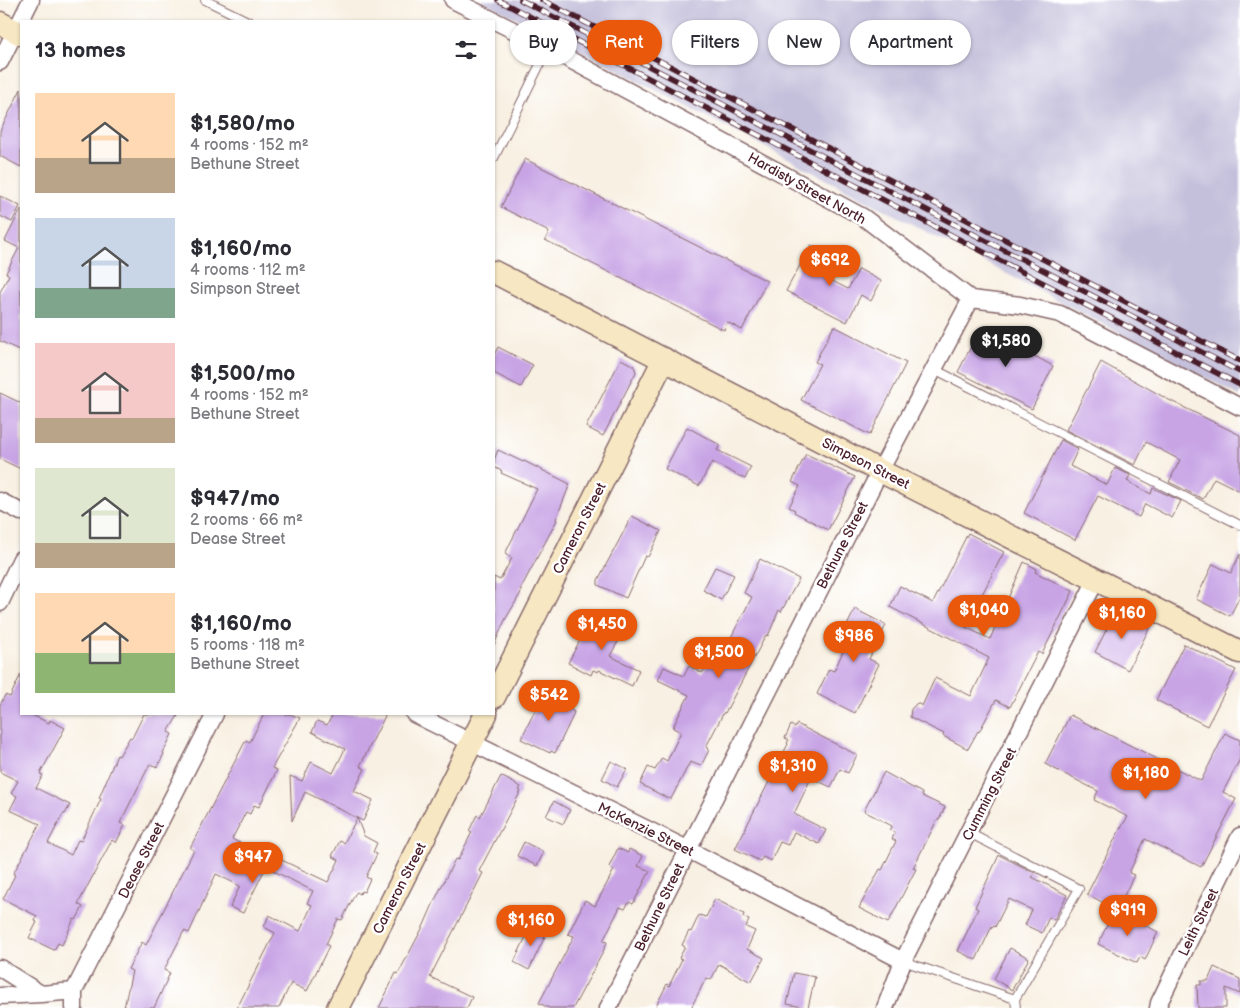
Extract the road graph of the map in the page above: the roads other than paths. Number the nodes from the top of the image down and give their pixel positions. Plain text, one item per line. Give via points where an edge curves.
1 (31, 0) edge
2 (205, 0) edge
3 (453, 0) edge
4 (246, 20) edge
5 (493, 20) edge
6 (495, 21) edge
7 (12, 29) edge
8 (510, 29) edge
9 (0, 62) edge
10 (577, 64) edge
11 (539, 65) edge
12 (497, 145) edge
13 (495, 273) edge
14 (971, 299) junction
15 (664, 359) junction
16 (934, 369) junction
17 (1240, 407) edge
18 (880, 471) junction
19 (0, 501) edge
20 (20, 511) edge
21 (1240, 526) edge
22 (20, 561) edge
23 (1096, 580) junction
24 (0, 603) edge
25 (1240, 652) edge
26 (495, 695) edge
27 (214, 715) edge
28 (416, 715) edge
29 (485, 715) edge
30 (471, 743) junction
31 (969, 833) junction
32 (1240, 836) edge
33 (687, 850) junction
34 (904, 961) junction
35 (0, 968) edge
36 (74, 991) junction
37 (41, 994) junction
38 (0, 996) edge
39 (1016, 1004) edge
40 (74, 1008) edge
41 (338, 1008) edge
42 (608, 1008) edge
43 (885, 1008) edge
44 (1158, 1008) edge

1 - 7 street
2 - 4 lane
3 - 5 street, Hardisty Street North
6 - 8 street, Hardisty Street North
7 - 9 street
10 - 14 street, Hardisty Street North via 863,217
11 - 12 lane
13 - 15 main road, Simpson Street
14 - 16 street, Bethune Street
14 - 17 street via 1020,304 1060,314
15 - 18 main road, Simpson Street
15 - 26 main road, Cameron Street
16 - 18 street, Bethune Street
16 - 21 lane
18 - 23 main road, Simpson Street
18 - 33 street, Bethune Street
19 - 20 street
22 - 24 street
23 - 25 main road, Simpson Street
23 - 31 street, Cumming Street
27 - 36 street, Dease Street
28 - 30 street, McKenzie Street
29 - 30 main road, Cameron Street
30 - 33 street, McKenzie Street
30 - 41 main road, Cameron Street
31 - 34 street, Cumming Street
31 - 39 lane via 1079,889
32 - 44 street, Leith Street
33 - 34 street, McKenzie Street
33 - 42 street, Bethune Street
34 - 39 lane
34 - 43 street, Cumming Street
35 - 37 street
36 - 37 street
36 - 40 street, Dease Street
37 - 38 street

